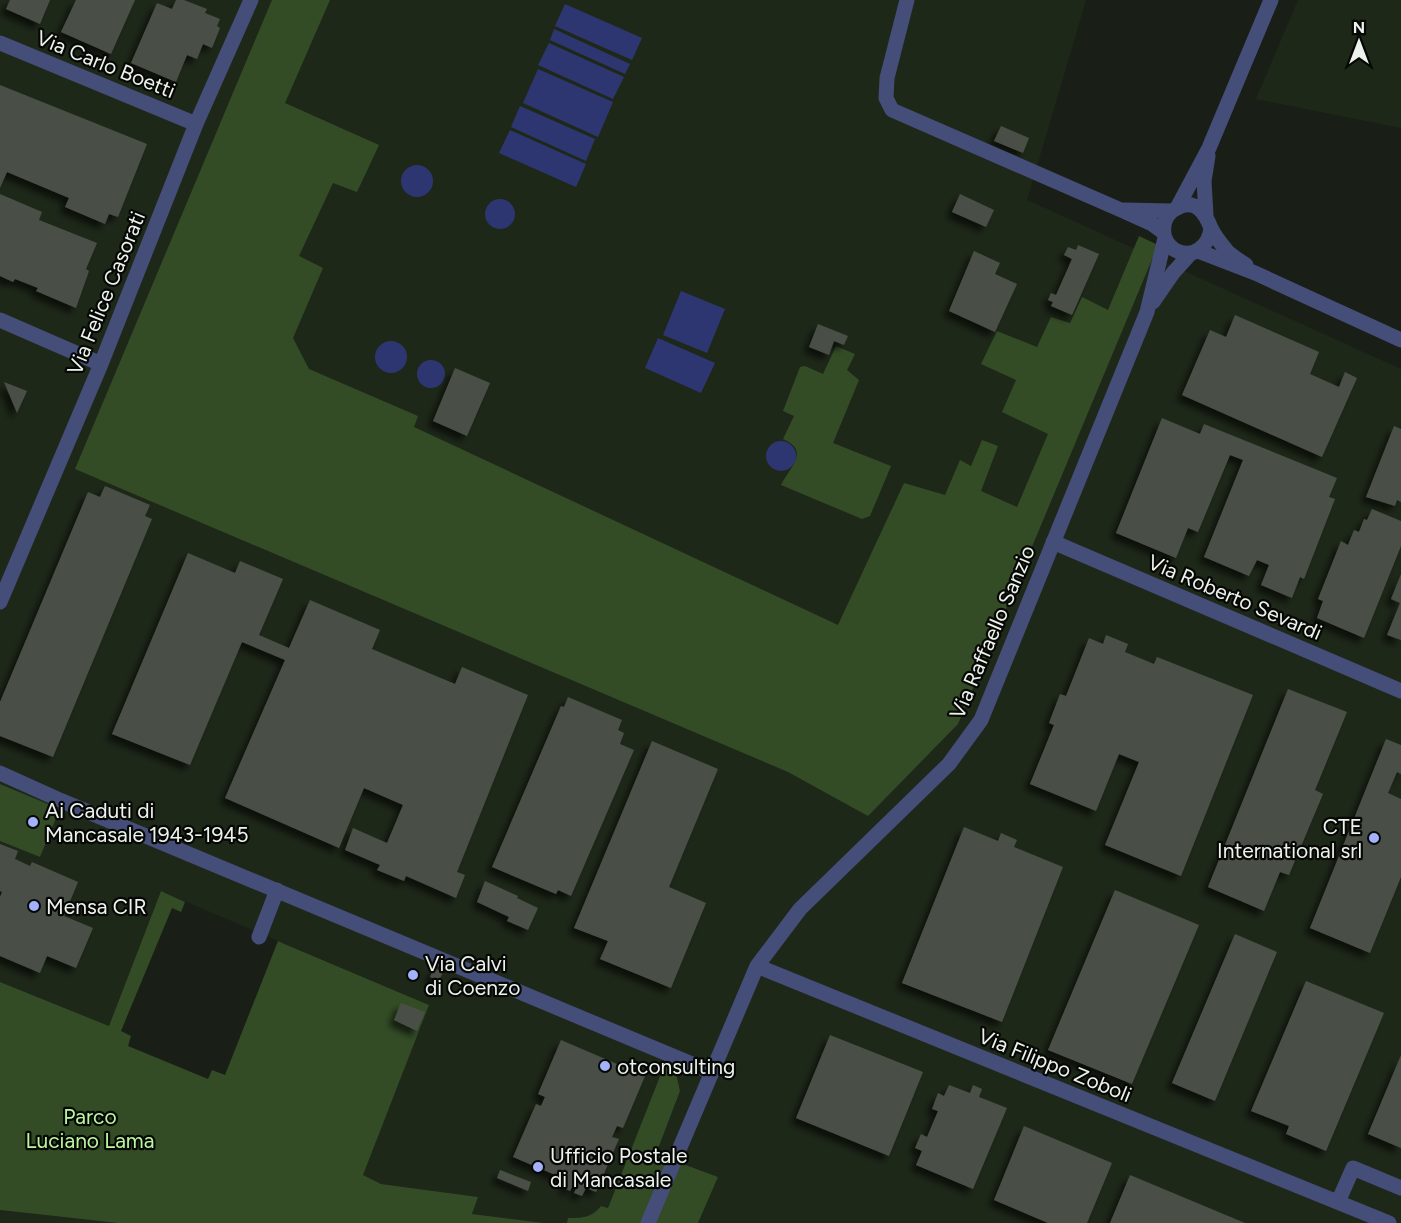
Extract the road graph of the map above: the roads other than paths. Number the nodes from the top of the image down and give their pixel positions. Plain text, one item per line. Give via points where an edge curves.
1 (251, 0) edge
2 (907, 0) edge
3 (1271, 0) edge
4 (0, 44) edge
5 (196, 124) junction
6 (1209, 147) junction
7 (1174, 209) junction
8 (1121, 210) junction
9 (1209, 221) junction
10 (1164, 235) junction
11 (1194, 252) junction
12 (1255, 273) junction
13 (1147, 312) junction
14 (0, 320) edge
15 (1401, 339) edge
16 (101, 364) junction
17 (1053, 542) junction
18 (0, 602) edge
19 (1401, 691) edge
20 (0, 773) edge
21 (277, 890) junction
22 (258, 937) dead end
23 (757, 966) junction
24 (711, 1072) junction
25 (1401, 1188) edge
26 (1338, 1202) junction
27 (648, 1223) edge
28 (1389, 1223) edge

1 - 5 street, Via Felice Casorati
2 - 8 street via 887,78 886,98 892,110
3 - 6 street, Via Raffaello Sanzio
4 - 5 street, Via Carlo Boetti
5 - 16 street, Via Felice Casorati
6 - 7 street, Via Raffaello Sanzio
6 - 9 street, Via Raffaello Sanzio via 1204,181
7 - 8 street
7 - 9 street via 1194,206
7 - 10 street, Via Raffaello Sanzio via 1165,220
8 - 10 street via 1152,224
9 - 11 street, Via Raffaello Sanzio via 1208,242
9 - 12 street via 1227,251
10 - 11 street via 1172,248
10 - 13 street, Via Raffaello Sanzio
11 - 12 street
11 - 13 street, Via Raffaello Sanzio via 1173,273
12 - 15 street
13 - 17 street, Via Raffaello Sanzio
14 - 16 street
16 - 18 street, Via Felice Casorati
17 - 19 street, Via Roberto Sevardi
17 - 23 street, Via Raffaello Sanzio via 981,720 956,756 800,909
20 - 21 street
21 - 22 street
21 - 24 street
23 - 24 street, Via Raffaello Sanzio
23 - 26 street, Via Filippo Zoboli
24 - 27 street, Via Raffaello Sanzio
25 - 26 street via 1353,1168
26 - 28 street, Via Filippo Zoboli

